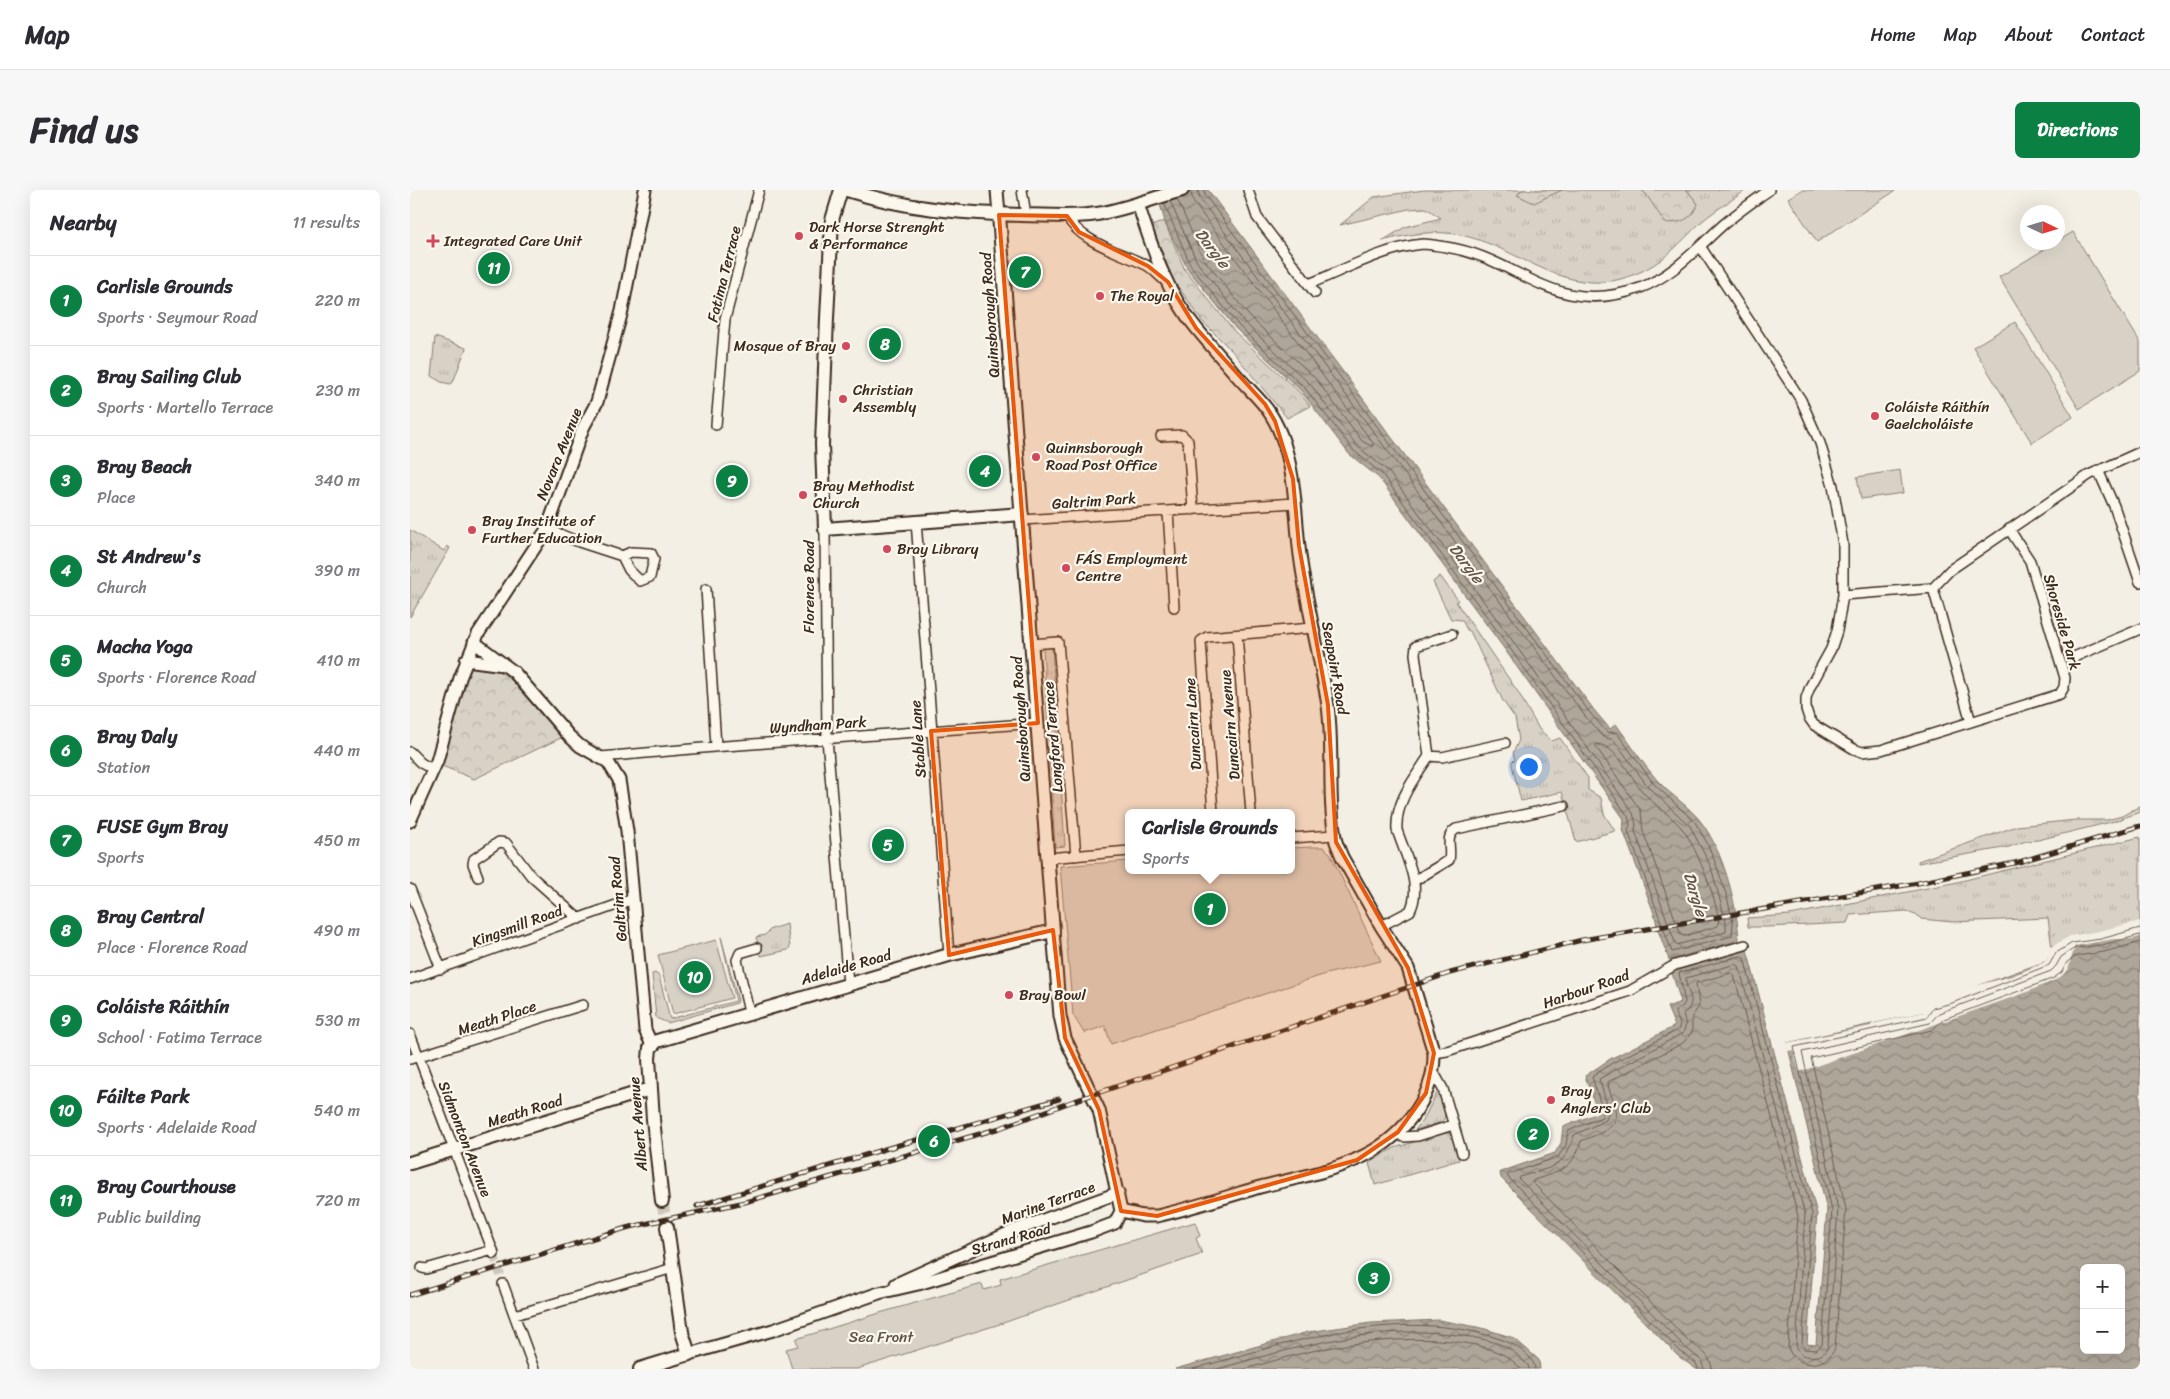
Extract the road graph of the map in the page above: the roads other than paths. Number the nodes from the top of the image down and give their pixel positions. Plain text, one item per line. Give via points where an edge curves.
1 (645, 190) edge
2 (759, 190) edge
3 (841, 190) edge
4 (847, 190) edge
5 (997, 190) edge
6 (1022, 190) edge
7 (1182, 190) edge
8 (1248, 190) edge
9 (1769, 190) edge
10 (1153, 195) edge
11 (1138, 204) junction
12 (999, 215) junction
13 (1026, 215) junction
14 (1067, 216) junction
15 (1700, 246) junction
16 (1168, 282) junction
17 (1309, 284) junction
18 (1315, 293) dead end
19 (716, 425) dead end
20 (1161, 436) dead end
21 (2140, 452) edge
22 (2098, 470) junction
23 (1295, 503) junction
24 (1193, 510) junction
25 (1168, 511) junction
26 (1022, 517) junction
27 (916, 521) junction
28 (547, 529) junction
29 (825, 529) junction
30 (2009, 529) junction
31 (622, 556) dead end
32 (2140, 582) edge
33 (1933, 588) junction
34 (706, 589) dead end
35 (1843, 595) junction
36 (1174, 607) dead end
37 (1312, 628) junction
38 (2140, 629) edge
39 (1452, 634) dead end
40 (1237, 635) junction
41 (474, 642) junction
42 (1031, 644) junction
43 (2074, 657) dead end
44 (466, 660) junction
45 (504, 666) junction
46 (1971, 722) junction
47 (1038, 723) junction
48 (931, 731) junction
49 (827, 738) junction
50 (1505, 743) dead end
51 (716, 746) junction
52 (410, 752) edge
53 (1429, 756) junction
54 (601, 757) junction
55 (434, 770) junction
56 (1564, 806) dead end
57 (1213, 809) edge
58 (1251, 809) edge
59 (410, 821) edge
60 (1334, 835) junction
61 (1295, 838) edge
62 (1125, 851) edge
63 (1076, 856) junction
64 (1048, 858) junction
65 (478, 877) dead end
66 (1414, 881) junction
67 (410, 890) edge
68 (633, 899) junction
69 (579, 919) junction
70 (1381, 926) junction
71 (1053, 932) junction
72 (1745, 945) dead end
73 (757, 948) dead end
74 (949, 955) junction
75 (440, 969) junction
76 (410, 979) edge
77 (848, 984) junction
78 (583, 1005) dead end
79 (749, 1012) junction
80 (410, 1034) edge
81 (652, 1044) junction
82 (1434, 1053) junction
83 (414, 1058) edge
84 (1433, 1071) junction
85 (650, 1089) junction
86 (1453, 1125) junction
87 (1398, 1132) junction
88 (455, 1150) junction
89 (1462, 1154) dead end
90 (410, 1163) edge
91 (1118, 1194) junction
92 (662, 1201) tunnel mouth
93 (1121, 1211) junction
94 (667, 1227) tunnel mouth
95 (955, 1257) junction
96 (422, 1268) dead end
97 (673, 1268) junction
98 (964, 1270) junction
99 (503, 1284) tunnel mouth
100 (879, 1293) junction
101 (515, 1315) junction
102 (688, 1354) junction
103 (534, 1369) edge
104 (640, 1369) edge

1 - 28 street, Novara Avenue via 622,311 600,393 583,428
2 - 19 street, Fatima Terrace via 725,320
3 - 29 main road, Florence Road via 832,220 827,318 822,444
4 - 12 main road via 922,209
5 - 12 street
6 - 13 street
7 - 10 main road
8 - 17 street via 1257,217
9 - 15 street
10 - 11 main road
11 - 14 main road via 1106,212
11 - 16 street, Seapoint Road via 1148,237
12 - 13 main road
12 - 26 main road, Quinsborough Road
13 - 14 main road
14 - 16 street via 1079,232 1148,266
15 - 17 street via 1659,279 1635,290 1605,296 1562,294 1481,256 1425,244 1397,249
15 - 35 street via 1801,400 1820,443 1839,513 1844,562
16 - 23 street, Seapoint Road via 1177,302 1196,328 1270,412 1288,456
17 - 18 street
20 - 24 street via 1182,435 1188,441
21 - 22 street
22 - 30 street
22 - 32 street
23 - 24 street, Galtrim Park
23 - 37 street, Seapoint Road
24 - 25 street, Galtrim Park
25 - 26 street, Galtrim Park
25 - 36 street
26 - 27 main road
26 - 42 main road, Quinsborough Road
27 - 29 main road
27 - 48 street, Stable Lane
28 - 31 street
28 - 41 street, Novara Avenue
29 - 49 street, Florence Road
30 - 33 street via 1950,570
30 - 46 street, Shoreside Park via 2030,561 2065,678 2064,687 2060,694
33 - 35 street
33 - 46 street
34 - 51 street
35 - 46 street, Shoreside Park via 1831,649 1810,687 1806,709 1814,725 1862,752 1881,750
37 - 40 street
37 - 60 street, Seapoint Road via 1328,705
38 - 43 street, Shoreside Park
39 - 53 street via 1416,646
40 - 57 street, Duncairn Lane via 1206,637 1201,643
40 - 58 street, Duncairn Avenue
41 - 44 street, Novara Avenue
41 - 45 street
42 - 47 main road, Quinsborough Road
42 - 63 street, Longford Terrace via 1058,642
44 - 45 street
44 - 55 street, Novara Avenue
45 - 54 street via 514,672 576,742
47 - 48 street, Wyndham Park
47 - 64 main road, Quinsborough Road
48 - 49 street, Wyndham Park
48 - 74 street, Stable Lane
49 - 51 street, Wyndham Park
49 - 77 street, Florence Road
50 - 53 street via 1442,757
51 - 54 street, Wyndham Park
52 - 55 street
53 - 66 street via 1397,813 1397,830
54 - 68 street, Galtrim Road via 614,770 622,791
55 - 59 street, Novara Avenue
56 - 66 street via 1456,829 1449,837 1448,860
60 - 61 street
60 - 70 street, Seapoint Road via 1342,857
62 - 63 street
63 - 64 street
64 - 71 main road, Quinsborough Road
65 - 69 street via 474,859 502,842 506,843 531,876
66 - 70 street via 1416,894 1410,910
67 - 75 street
68 - 69 street, Kingsmill Road
68 - 81 street, Galtrim Road via 644,1025
69 - 75 street, Kingsmill Road
70 - 82 street, Seapoint Road via 1408,968
71 - 74 main road, Adelaide Road
71 - 91 street, Quinsborough Road via 1065,1038 1097,1104
72 - 82 street, Harbour Road via 1675,965 1630,991
73 - 79 street via 740,952 737,960
74 - 77 main road, Adelaide Road
75 - 76 street, Kingsmill Road
77 - 79 main road, Adelaide Road
78 - 83 street, Meath Place
79 - 81 main road, Adelaide Road
80 - 83 street, Sidmonton Avenue
81 - 85 main road, Albert Avenue
82 - 84 street, Seapoint Road
83 - 88 street, Sidmonton Avenue
84 - 86 street via 1443,1089
84 - 87 street, Seapoint Road via 1421,1103
85 - 88 main road, Meath Road
85 - 92 main road, Albert Avenue
86 - 87 street via 1411,1137 1403,1137
86 - 89 street
87 - 93 street, Seapoint Road via 1350,1162 1166,1214 1143,1216
88 - 90 main road, Meath Road
88 - 96 street, Sidmonton Avenue via 493,1252
91 - 93 street, Quinsborough Road
91 - 95 street, Marine Terrace via 1013,1231
93 - 98 street, Strand Road via 1115,1223 1104,1228
94 - 97 main road
95 - 98 street
95 - 100 street, Marine Terrace
97 - 101 street
97 - 102 main road
98 - 100 street, Strand Road
99 - 101 street
100 - 102 street, Strand Road via 773,1330
101 - 103 street
102 - 104 main road, Strand Road

